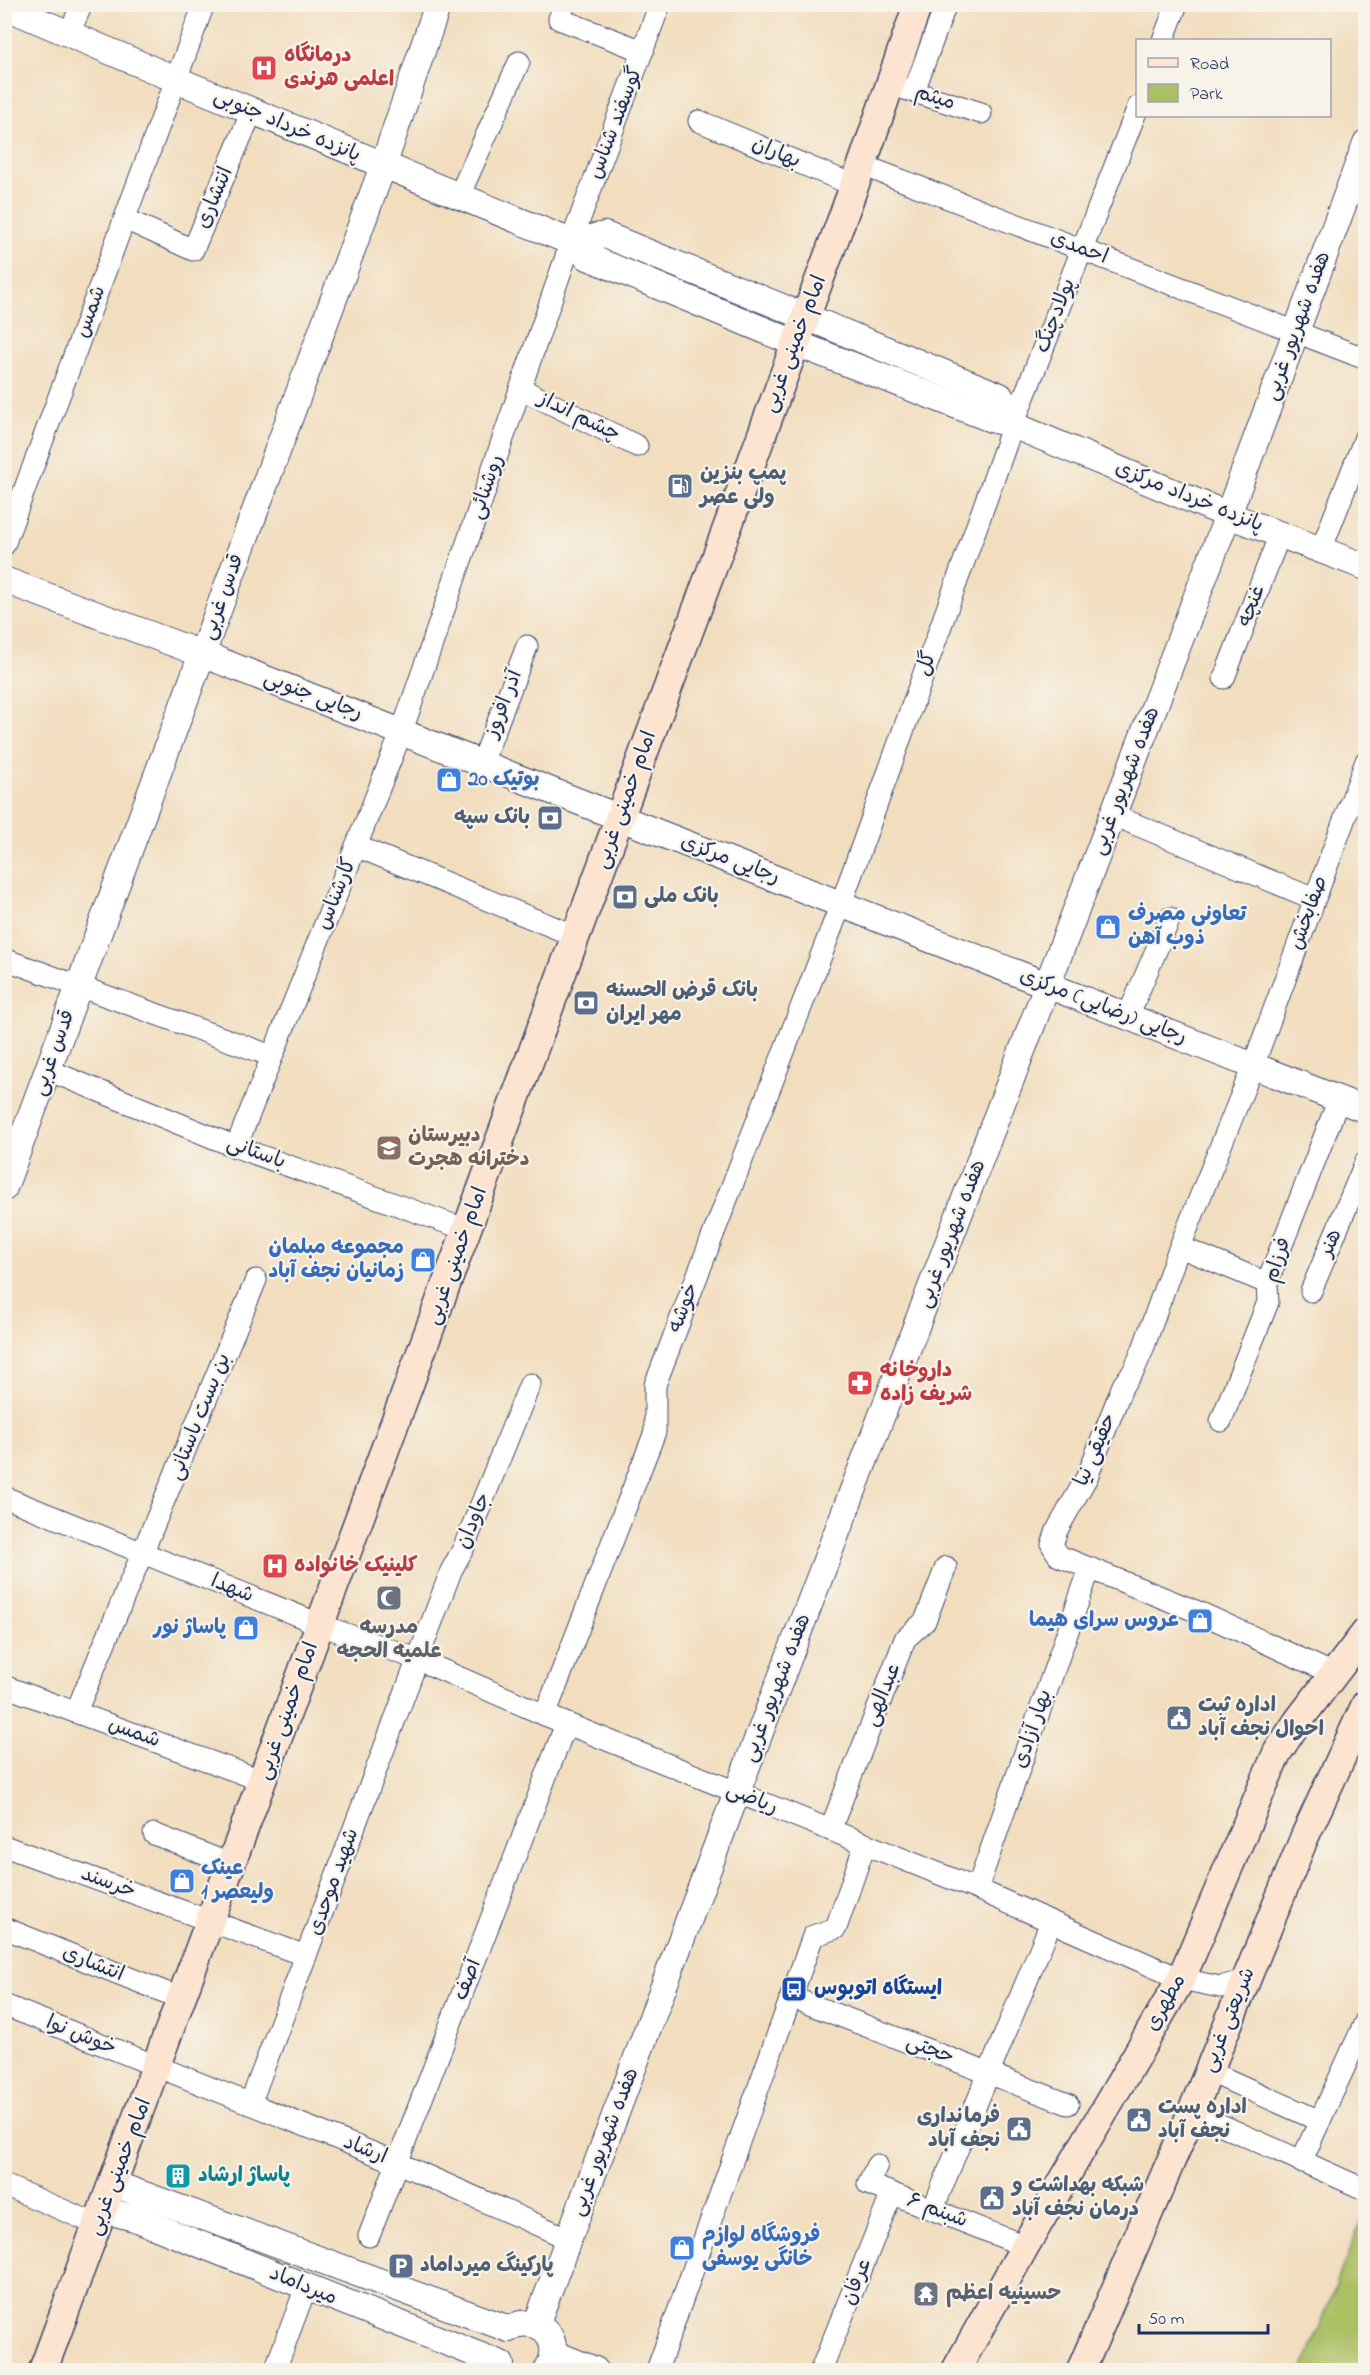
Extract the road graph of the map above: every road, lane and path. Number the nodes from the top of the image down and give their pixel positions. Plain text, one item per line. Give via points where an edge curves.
1 (81, 4) edge
2 (204, 4) edge
3 (438, 4) edge
4 (565, 4) edge
5 (660, 4) edge
6 (918, 4) edge
7 (946, 4) edge
8 (1177, 4) edge
9 (4, 6) edge
10 (69, 34) junction
11 (1163, 39) edge
12 (643, 51) junction
13 (519, 62) dead end
14 (177, 80) junction
15 (902, 87) junction
16 (1136, 110) edge
17 (252, 111) junction
18 (981, 113) dead end
19 (699, 121) dead end
20 (1365, 143) edge
21 (383, 166) junction
22 (858, 175) junction
23 (459, 196) junction
24 (125, 219) junction
25 (571, 242) junction
26 (1082, 249) junction
27 (800, 330) junction
28 (1296, 332) junction
29 (1365, 359) edge
30 (520, 389) junction
31 (1013, 425) junction
32 (1365, 435) edge
33 (638, 446) dead end
34 (1228, 515) junction
35 (1280, 534) junction
36 (4, 544) edge
37 (1322, 550) junction
38 (1365, 567) edge
39 (4, 580) edge
40 (527, 646) dead end
41 (202, 654) junction
42 (1224, 678) dead end
43 (402, 731) junction
44 (1365, 761) edge
45 (482, 763) junction
46 (1113, 815) junction
47 (620, 816) junction
48 (356, 846) junction
49 (1314, 900) junction
50 (841, 904) junction
51 (1170, 918) dead end
52 (575, 936) junction
53 (4, 959) edge
54 (1048, 985) junction
55 (78, 988) junction
56 (1128, 1016) junction
57 (272, 1056) junction
58 (1253, 1066) junction
59 (48, 1070) junction
60 (1339, 1099) junction
61 (1365, 1110) edge
62 (236, 1147) junction
63 (1365, 1161) edge
64 (4, 1188) edge
65 (467, 1230) junction
66 (1180, 1247) junction
67 (256, 1280) dead end
68 (1267, 1283) junction
69 (1311, 1291) dead end
70 (530, 1384) dead end
71 (1221, 1421) dead end
72 (4, 1497) edge
73 (144, 1553) junction
74 (946, 1567) dead end
75 (1090, 1568) junction
76 (321, 1625) junction
77 (1365, 1632) edge
78 (417, 1659) junction
79 (1334, 1674) junction
80 (4, 1686) edge
81 (1365, 1704) edge
82 (76, 1712) junction
83 (545, 1715) junction
84 (566, 1724) junction
85 (263, 1781) junction
86 (737, 1792) junction
87 (830, 1830) junction
88 (154, 1834) dead end
89 (865, 1844) junction
90 (4, 1846) edge
91 (232, 1865) junction
92 (977, 1889) junction
93 (211, 1920) junction
94 (1051, 1922) junction
95 (4, 1928) edge
96 (306, 1956) junction
97 (1249, 1972) junction
98 (1185, 1979) junction
99 (791, 1997) junction
100 (182, 2000) junction
101 (4, 2005) edge
102 (1231, 2018) junction
103 (1365, 2020) edge
104 (158, 2067) junction
105 (1208, 2071) junction
106 (988, 2073) junction
107 (250, 2104) junction
108 (1068, 2104) dead end
109 (1192, 2112) junction
110 (1320, 2121) junction
111 (1301, 2162) junction
112 (398, 2163) junction
113 (877, 2165) dead end
114 (114, 2184) junction
115 (4, 2185) edge
116 (1365, 2190) edge
117 (892, 2193) junction
118 (933, 2209) junction
119 (101, 2218) junction
120 (369, 2236) dead end
121 (569, 2239) junction
122 (1025, 2246) junction
123 (306, 2287) junction
124 (537, 2325) junction
125 (509, 2329) junction
126 (551, 2362) edge
127 (503, 2367) edge
128 (43, 2370) edge
129 (274, 2370) edge
130 (595, 2370) edge
131 (657, 2370) edge
132 (821, 2370) edge
133 (956, 2370) edge
134 (1082, 2370) edge

1 - 10 street
2 - 14 street, شمس
3 - 21 street, قدس غربی
4 - 12 street via 559,19
5 - 12 street, گوسفند شناس
6 - 15 main road, امام خمینی غربی
7 - 15 street
8 - 11 street
9 - 10 street, پانزده خرداد جنوبی
10 - 14 street, پانزده خرداد جنوبی
12 - 25 street, گوسفند شناس
13 - 23 street
14 - 17 street, پانزده خرداد جنوبی
14 - 24 street, شمس
15 - 18 street, میثم
15 - 22 main road, امام خمینی غربی
16 - 26 street, پولادچنگ
17 - 21 street, پانزده خرداد جنوبی
17 - 24 street, انتشاری via 193,250
19 - 22 street, بهاران
20 - 28 street, هفده شهریور غربی
21 - 23 street, پانزده خرداد جنوبی
21 - 41 street, قدس غربی
22 - 26 street, احمدی
22 - 27 main road, امام خمینی غربی
23 - 25 street, پانزده خرداد جنوبی
24 - 36 street, شمس
25 - 27 street via 605,235
25 - 30 street, روشنائی
26 - 28 street, احمدی
26 - 31 street, پولادچنگ
27 - 31 street via 1000,396
27 - 47 main road, امام خمینی غربی
28 - 29 street, احمدی
28 - 34 street, هفده شهریور غربی
30 - 33 street, چشم انداز
30 - 43 street, روشنائی
31 - 34 street, پانزده خرداد مرکزی
31 - 50 street, گل
32 - 37 street
34 - 35 street, پانزده خرداد مرکزی
34 - 46 street, هفده شهریور غربی
35 - 37 street, پانزده خرداد مرکزی
35 - 42 street, غنچه
37 - 38 street, پانزده خرداد مرکزی
39 - 41 street, رجایی جنوبی
40 - 45 street, آذر افروز
41 - 43 street, رجایی جنوبی
41 - 55 street, قدس غربی
43 - 45 street, رجایی جنوبی
43 - 48 street, کارشناس
44 - 49 street, صفابخش
45 - 47 street, رجایی جنوبی
46 - 49 street
46 - 54 street, هفده شهریور غربی
47 - 50 street, رجایی مرکزی
47 - 52 main road, امام خمینی غربی
48 - 52 street
48 - 57 street, کارشناس
49 - 58 street, صفابخش
50 - 54 street, رجایی (رضایی) مرکزی
50 - 83 street, خوشه via 654,1385 655,1432
51 - 56 street
52 - 65 main road, امام خمینی غربی
53 - 55 street
54 - 56 street, رجایی (رضایی) مرکزی
54 - 86 street, هفده شهریور غربی
55 - 57 street
55 - 59 street, قدس غربی
56 - 58 street, رجایی (رضایی) مرکزی
57 - 62 street, کارشناس
58 - 60 street, رجایی (رضایی) مرکزی
58 - 66 street, حقیقی نیا
59 - 62 street, باستانی
59 - 64 street, قدس غربی
60 - 61 street, رجایی (رضایی) مرکزی
60 - 68 street, فرزام
62 - 65 street, باستانی
63 - 69 street, هنر
65 - 76 main road, امام خمینی غربی
66 - 68 street
66 - 75 street, حقیقی نیا via 1134,1370 1123,1385 1087,1477 1052,1545 1059,1556
67 - 73 street, بن بست باستانی
68 - 71 street, فرزام via 1268,1302
70 - 78 street, جاودان
72 - 73 street, شهدا
73 - 76 street, شهدا
73 - 82 street
74 - 87 street, عبدالهی via 926,1620 905,1639
75 - 79 street, حقیقی نیا
75 - 92 street, بهار آزادی
76 - 78 street, ریاضی
76 - 85 main road, امام خمینی غربی
77 - 79 main road, مطهری
78 - 83 street, ریاضی
78 - 96 street, شهید موحدی
79 - 98 main road, مطهری via 1277,1753
80 - 82 street, شمس
81 - 97 main road, شریعتی غربی
82 - 85 street, شمس
83 - 84 street, ریاضی
84 - 86 street, ریاضی
84 - 112 street, آصف
85 - 91 main road, امام خمینی غربی
86 - 87 street, ریاضی
86 - 121 street, هفده شهریور غربی
87 - 89 street, ریاضی
88 - 91 street
89 - 92 street, ریاضی
89 - 99 street via 836,1928 813,1936
90 - 93 street, خرسند
91 - 93 main road, امام خمینی غربی
92 - 94 street, ریاضی
93 - 96 street, خرسند
93 - 100 main road, امام خمینی غربی
94 - 98 street, ریاضی
94 - 106 street
95 - 100 street, انتشاری
96 - 107 street, شهید موحدی
97 - 98 street, ریاضی via 1239,1982 1220,1987
97 - 102 main road, شریعتی غربی
98 - 102 street via 1182,1990 1197,1988 1214,1994 1225,2003
98 - 122 main road, مطهری
99 - 106 street, حجتی
99 - 131 street
100 - 104 main road, امام خمینی غربی
101 - 104 street, خوش نوا
102 - 105 main road, شریعتی غربی
103 - 110 street
104 - 107 street, ارشاد
104 - 114 main road, امام خمینی غربی
105 - 109 main road, شریعتی غربی
105 - 110 street
106 - 108 street, حجتی
106 - 118 street
107 - 112 street, ارشاد
109 - 111 street
109 - 134 main road, شریعتی غربی
110 - 111 street
111 - 116 street
112 - 120 street, آصف
112 - 121 street, ارشاد
113 - 117 street, شبنم ۶ via 868,2184
114 - 119 main road, امام خمینی غربی
114 - 125 street, میرداماد
115 - 119 street
117 - 118 street, شبنم ۶
117 - 132 street, عرفان
118 - 122 street, شبنم ۶
119 - 123 street, میرداماد via 134,2218
119 - 128 main road, امام خمینی غربی
121 - 124 street, هفده شهریور غربی
122 - 133 main road, مطهری
123 - 127 street, میرداماد
123 - 129 street
124 - 125 street via 527,2323
124 - 126 street via 550,2336
125 - 127 street via 499,2345
126 - 130 street

